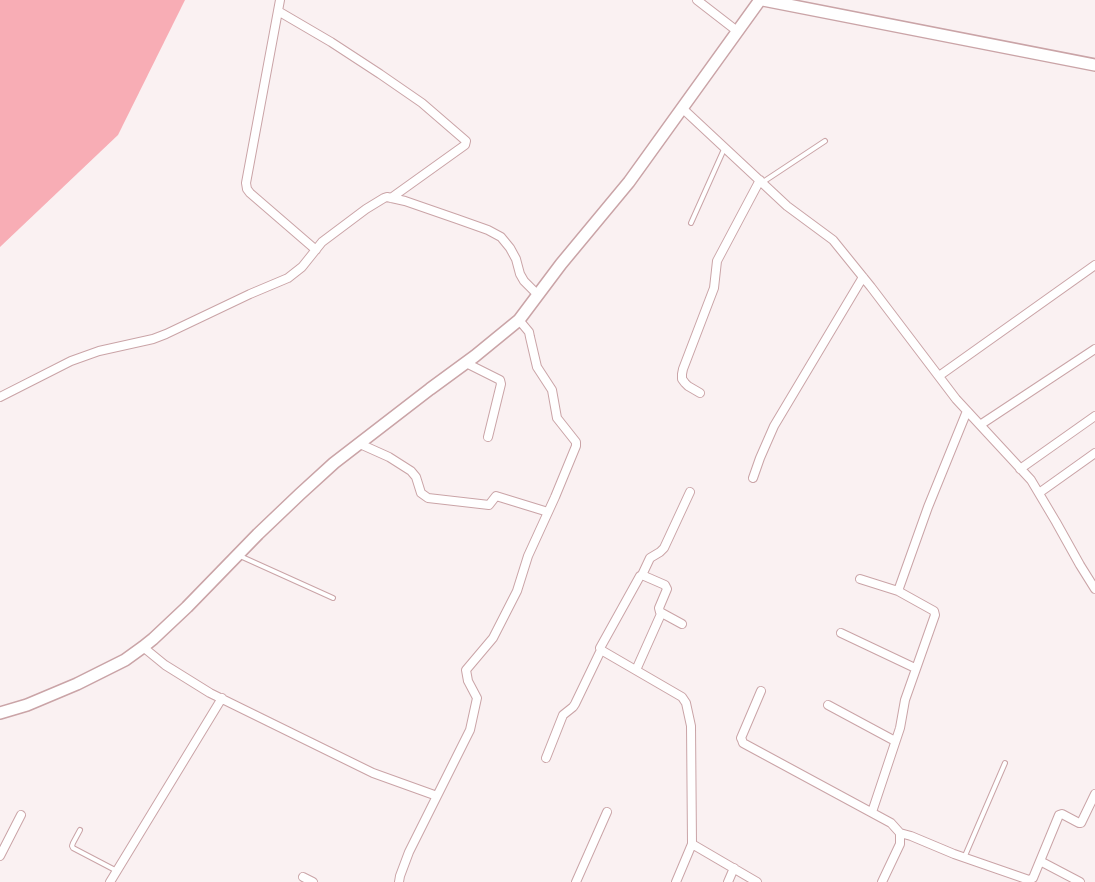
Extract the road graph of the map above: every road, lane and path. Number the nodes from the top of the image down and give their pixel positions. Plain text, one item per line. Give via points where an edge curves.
1 (280, 0) edge
2 (697, 0) edge
3 (762, 0) edge
4 (278, 11) junction
5 (737, 31) junction
6 (1095, 64) edge
7 (682, 108) junction
8 (825, 141) dead end
9 (725, 148) junction
10 (762, 181) junction
11 (391, 198) junction
12 (691, 223) dead end
13 (316, 250) junction
14 (1095, 265) edge
15 (863, 277) junction
16 (538, 295) junction
17 (519, 320) junction
18 (1095, 349) edge
19 (466, 363) junction
20 (938, 376) junction
21 (700, 393) dead end
22 (0, 397) edge
23 (968, 412) junction
24 (1095, 416) edge
25 (980, 425) junction
26 (488, 437) dead end
27 (360, 444) junction
28 (1095, 453) edge
29 (1020, 469) junction
30 (753, 478) dead end
31 (690, 492) dead end
32 (1039, 493) junction
33 (548, 512) junction
34 (238, 555) junction
35 (642, 575) junction
36 (860, 579) dead end
37 (1095, 588) edge
38 (898, 591) junction
39 (333, 598) dead end
40 (661, 614) junction
41 (682, 624) dead end
42 (841, 633) dead end
43 (143, 647) junction
44 (601, 650) junction
45 (915, 668) junction
46 (636, 670) junction
47 (761, 691) dead end
48 (222, 698) junction
49 (828, 705) dead end
50 (0, 713) edge
51 (895, 741) junction
52 (546, 758) dead end
53 (1005, 763) dead end
54 (1095, 794) edge
55 (437, 796) junction
56 (607, 812) dead end
57 (872, 812) junction
58 (21, 815) dead end
59 (80, 830) dead end
60 (900, 834) junction
61 (692, 844) junction
62 (0, 856) edge
63 (964, 858) junction
64 (1040, 861) junction
65 (734, 868) junction
66 (117, 871) junction
67 (303, 877) dead end
68 (110, 882) edge
69 (314, 882) edge
70 (399, 882) edge
71 (576, 882) edge
72 (676, 882) edge
73 (728, 882) edge
74 (757, 882) edge
75 (882, 882) edge
76 (1080, 882) edge

1 - 4 street
2 - 5 street
3 - 5 street
3 - 6 street
4 - 11 street via 422,103 466,141 465,145
4 - 13 street via 247,188
5 - 7 street
7 - 9 street
7 - 16 street via 629,182
8 - 10 lane
9 - 10 street
9 - 12 lane
10 - 15 street via 788,206 833,240
10 - 21 street via 717,261 714,288 683,368 682,379
11 - 13 street via 384,198 366,209
11 - 16 street via 465,221 501,237 516,259 524,282
13 - 22 street via 302,268 288,278 153,339 71,361
14 - 20 street
15 - 20 street
15 - 30 street via 774,426
16 - 17 street
17 - 19 street
17 - 33 street via 530,337 537,367 552,390 557,418 576,444
18 - 25 street
19 - 26 street via 500,380
19 - 27 street
20 - 23 street
23 - 25 street
23 - 38 street via 928,507
24 - 29 street
25 - 29 street
27 - 33 street via 411,471 428,498 489,505 496,496
27 - 34 street via 334,463
28 - 32 street
29 - 32 street
31 - 35 street via 664,548 650,558
32 - 37 street
33 - 55 street via 528,556 517,591 493,638 466,670 477,698 470,730
34 - 39 lane
34 - 43 street
35 - 40 street via 667,587 659,610
35 - 44 street
36 - 38 street
38 - 45 street via 934,611 934,620
40 - 41 street
40 - 46 street
42 - 45 street
43 - 48 street via 165,665
43 - 50 street via 125,660 77,684
44 - 46 street
44 - 52 street via 573,707 563,715
45 - 51 street
46 - 61 street via 682,697 686,703 691,726
47 - 57 street via 741,738 743,743
48 - 55 street via 373,773
48 - 66 street
49 - 51 street
51 - 57 street
53 - 63 lane
54 - 64 street via 1081,822 1059,815
55 - 70 street via 409,852
56 - 71 street
57 - 60 street via 891,823
58 - 62 street
59 - 66 lane via 73,848
60 - 63 street
60 - 75 street via 900,844
61 - 65 street
61 - 72 street
63 - 64 street via 1029,880
64 - 76 street
65 - 73 street
65 - 74 street
66 - 68 street
67 - 69 street

